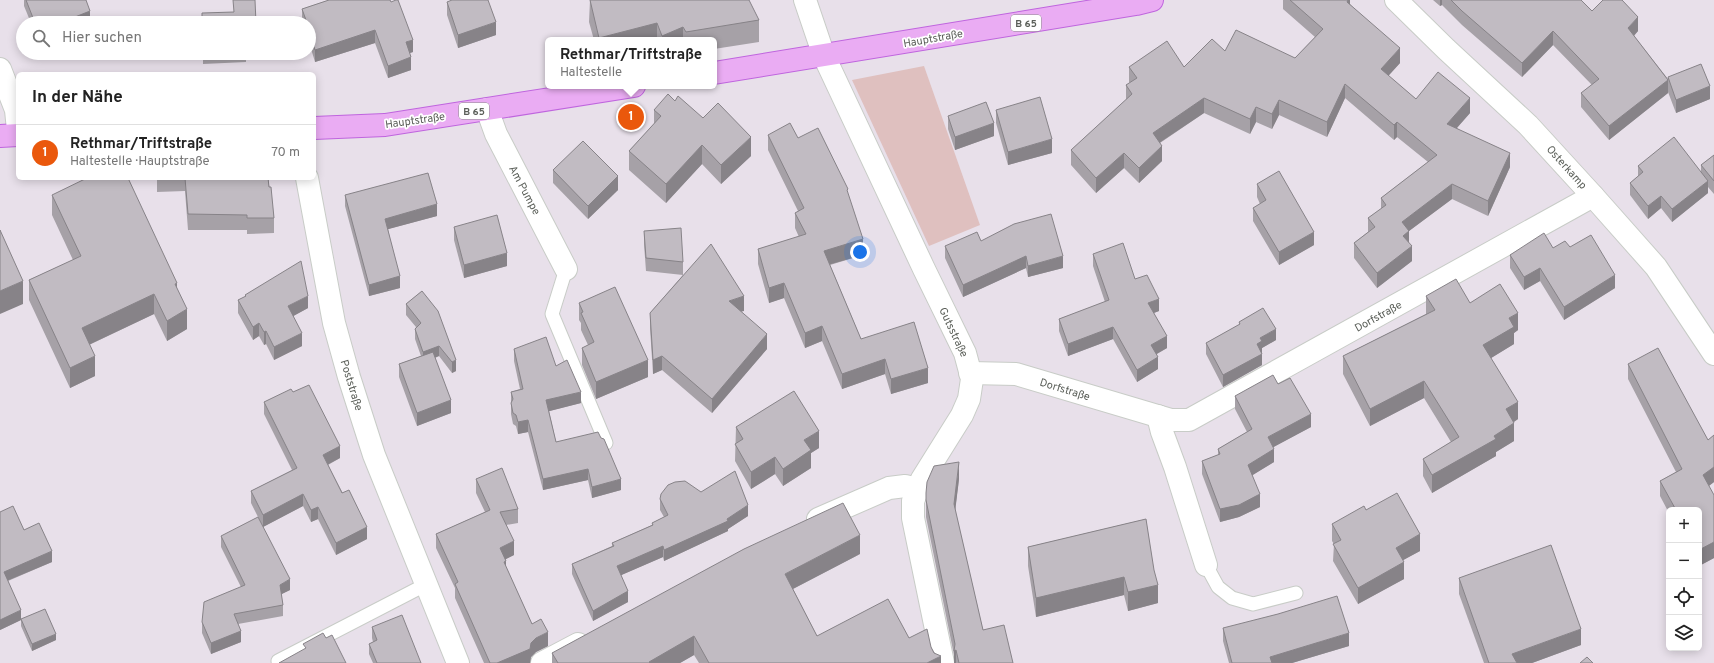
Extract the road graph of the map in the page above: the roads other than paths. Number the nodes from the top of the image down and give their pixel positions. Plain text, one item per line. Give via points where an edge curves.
1 (805, 0) edge
2 (1152, 0) edge
3 (1396, 0) edge
4 (824, 56) junction
5 (0, 69) edge
6 (717, 73) edge
7 (615, 89) edge
8 (487, 109) junction
9 (16, 110) edge
10 (316, 128) edge
11 (16, 135) edge
12 (0, 136) edge
13 (307, 180) edge
14 (1593, 196) junction
15 (566, 269) joint
16 (1714, 354) edge
17 (970, 372) junction
18 (1158, 416) junction
19 (606, 443) edge
20 (918, 489) junction
21 (801, 527) edge
22 (1206, 565) joint
23 (425, 585) junction
24 (1296, 593) dead end
25 (598, 633) edge
26 (278, 661) dead end
27 (458, 663) edge
28 (542, 663) edge
29 (943, 663) edge

1 - 4 street, Gutsstraße
2 - 4 main road, Hauptstraße / B 65
3 - 14 street, Osterkamp via 1528,125
4 - 6 main road, Hauptstraße / B 65
4 - 17 street, Gutsstraße via 965,353
5 - 9 street
7 - 8 main road, Hauptstraße / B 65
8 - 10 main road, Hauptstraße / B 65 via 386,125
8 - 15 street, Am Pumpe via 496,134
11 - 12 main road
13 - 23 street, Poststraße via 334,323 349,377 374,455
14 - 16 street, Osterkamp via 1656,267
14 - 18 street, Dorfstraße via 1189,420 1171,420
15 - 19 lane via 552,314
17 - 18 street, Dorfstraße via 1016,374
17 - 20 street, Gutsstraße via 972,379 969,400
18 - 22 street
20 - 21 street via 905,486 889,488
20 - 29 street, Gutsstraße via 913,501 913,518
22 - 24 lane via 1218,587 1232,598 1253,604
23 - 26 lane
23 - 27 street, Poststraße
25 - 28 street

